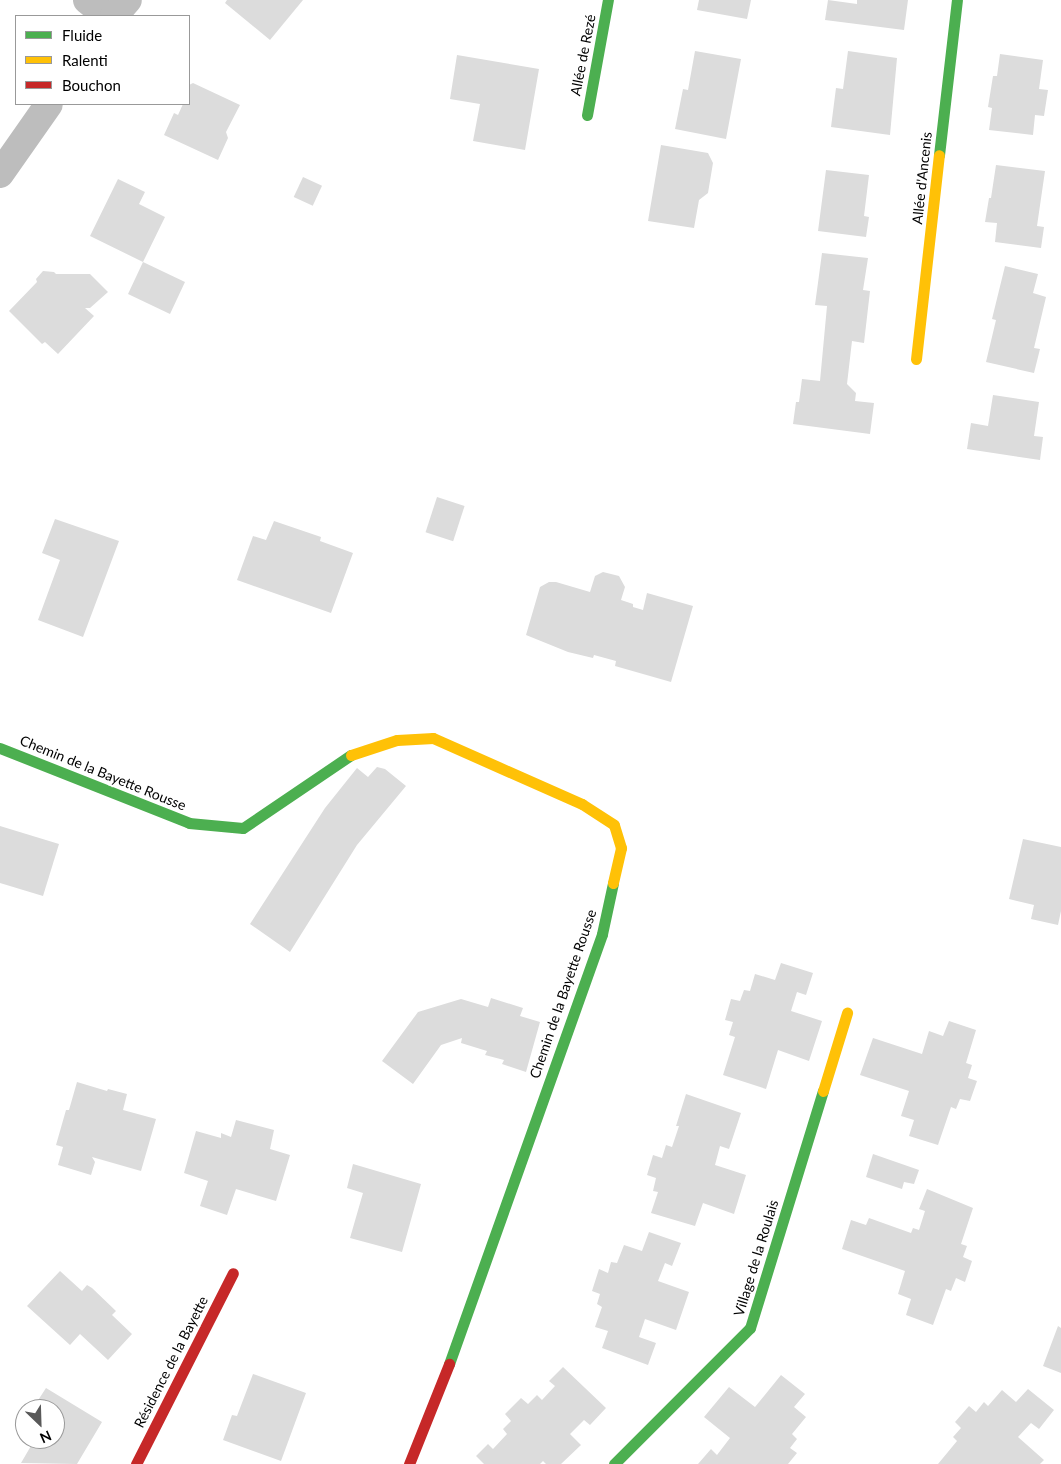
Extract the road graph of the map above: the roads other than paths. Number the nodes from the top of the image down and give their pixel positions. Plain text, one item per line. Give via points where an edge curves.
1 (87, 0) edge
2 (128, 0) edge
3 (608, 0) edge
4 (957, 0) edge
5 (106, 15) edge
6 (115, 15) edge
7 (48, 105) edge
8 (587, 115) dead end
9 (0, 174) edge
10 (916, 359) dead end
11 (0, 748) edge
12 (847, 1012) dead end
13 (233, 1272) dead end
14 (136, 1464) edge
15 (409, 1464) edge
16 (614, 1464) edge

1 - 5 street
2 - 6 street
3 - 8 street, Allée de Rezé
4 - 10 street, Allée d'Ancenis
7 - 9 street
11 - 15 street, Chemin de la Bayette Rousse via 189,823 243,828 346,756 397,740 433,738 582,804 614,824 621,848 602,934 458,1340
12 - 16 street, Village de la Roulais via 750,1328
13 - 14 street, Résidence de la Bayette

